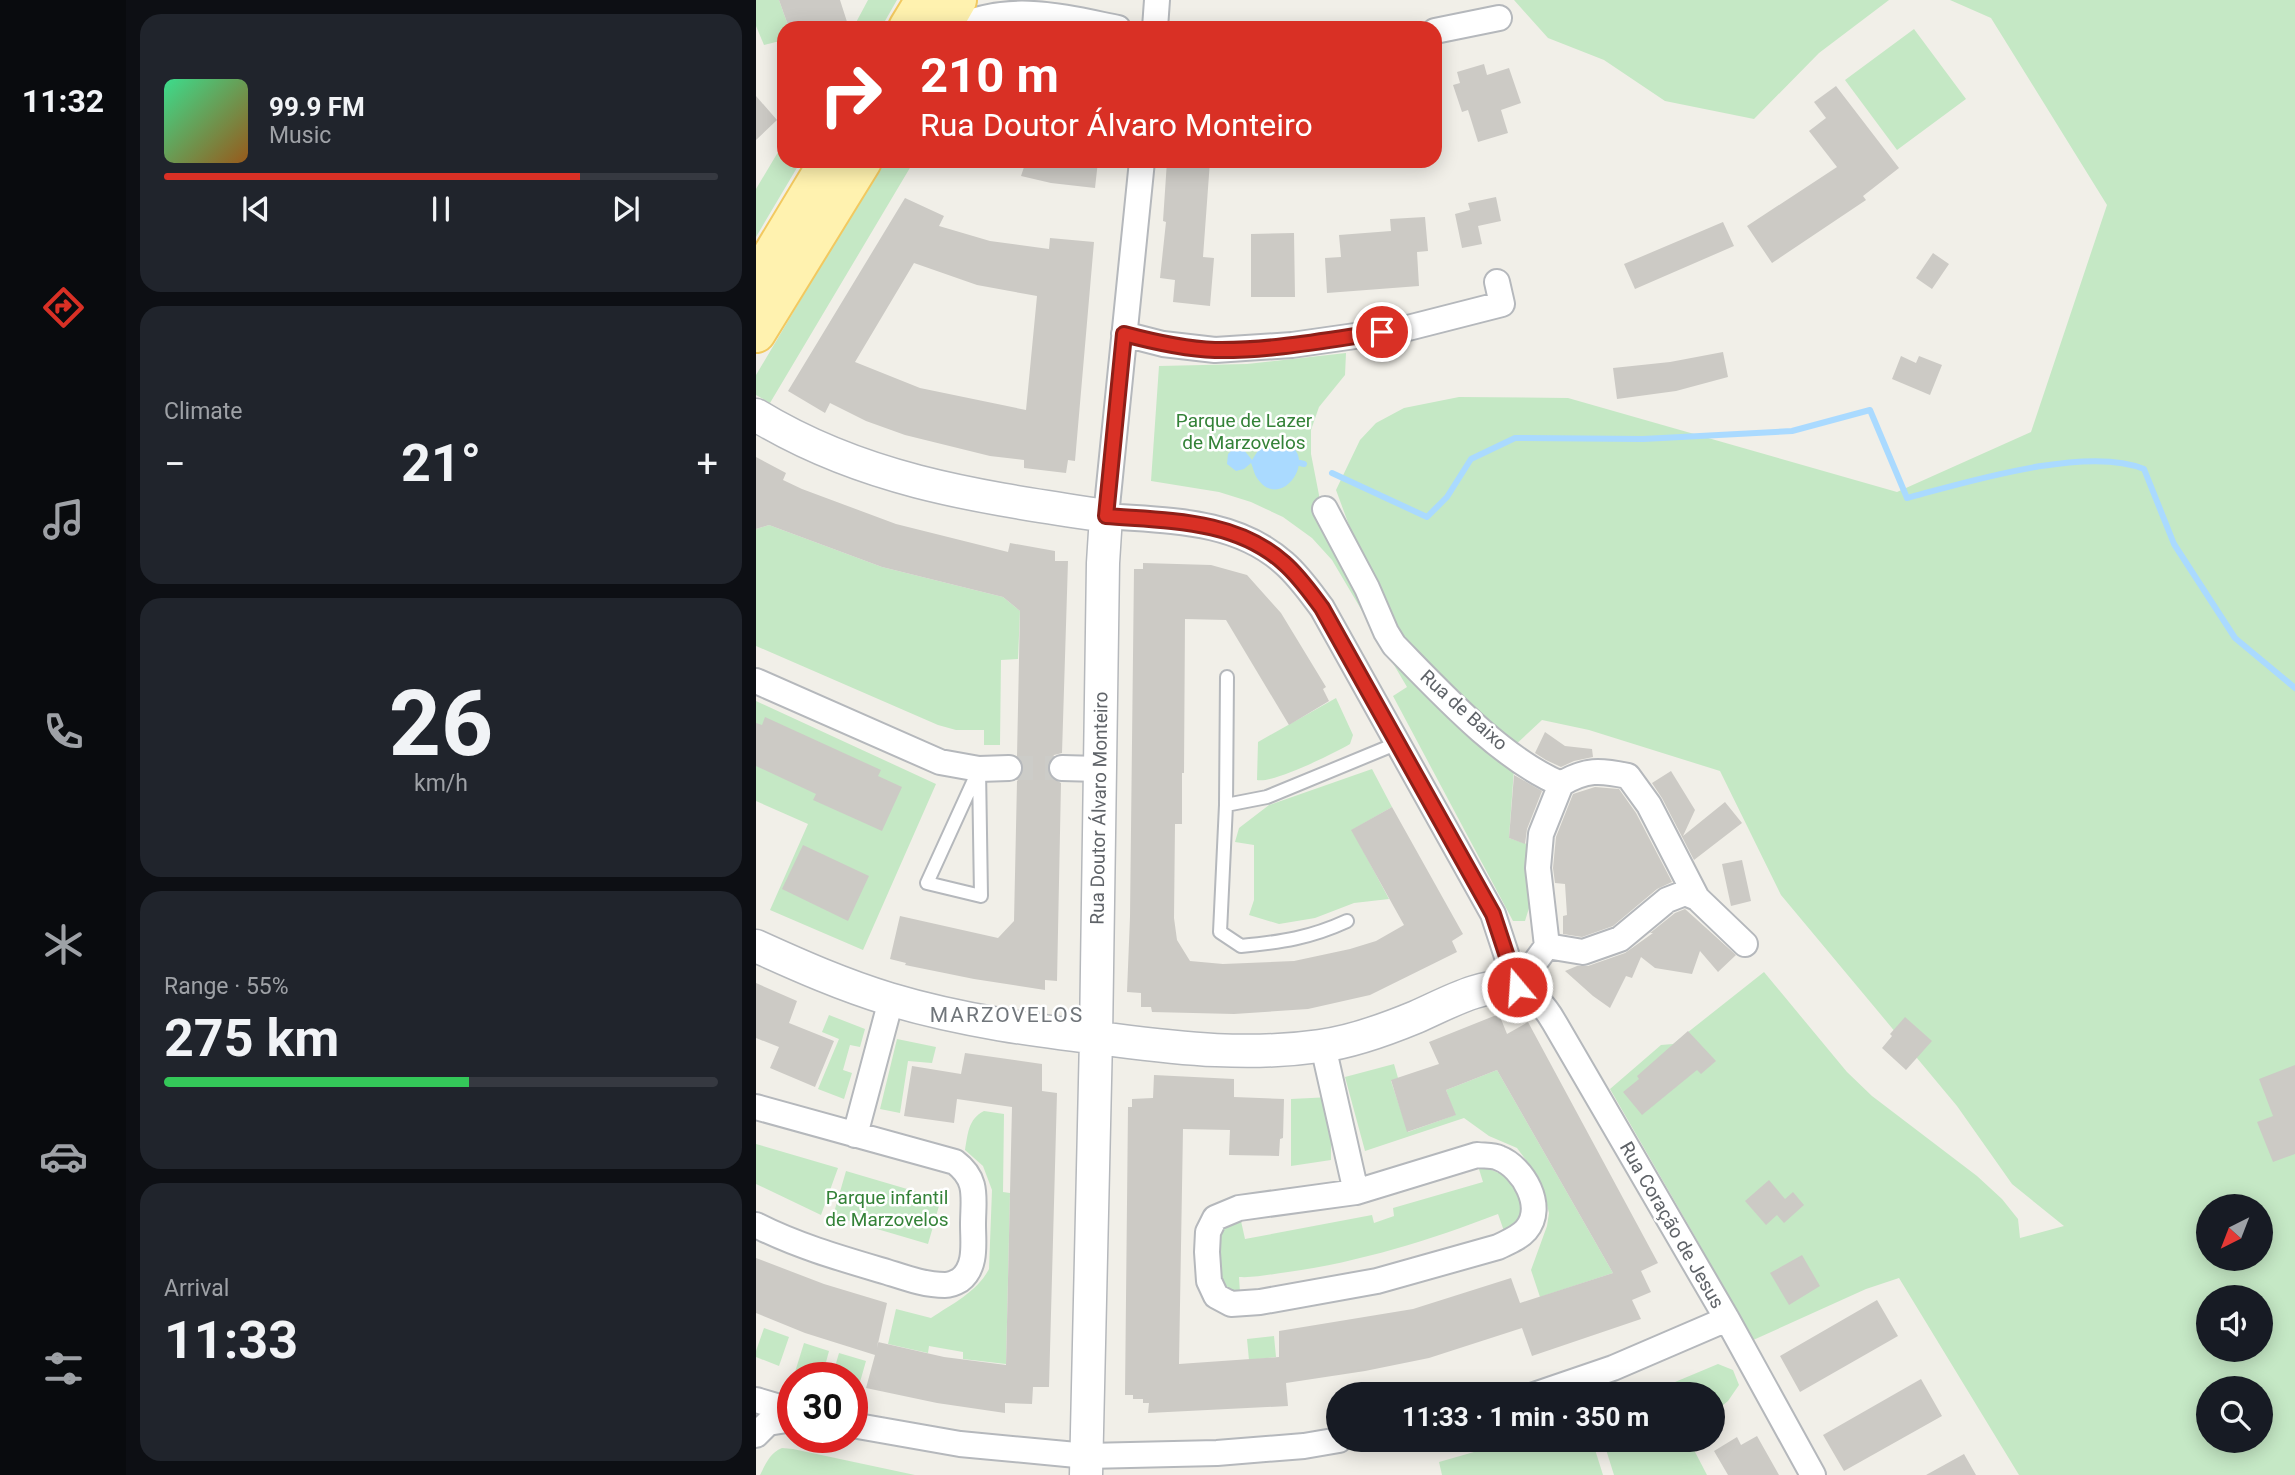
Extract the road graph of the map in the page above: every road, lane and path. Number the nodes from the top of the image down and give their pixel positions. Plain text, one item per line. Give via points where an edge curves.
1 (925, 0) edge
2 (957, 0) edge
3 (1012, 0) edge
4 (1157, 0) edge
5 (1038, 13) junction
6 (1499, 18) dead end
7 (912, 21) edge
8 (945, 21) edge
9 (971, 21) edge
10 (1081, 21) edge
11 (1156, 21) edge
12 (1442, 30) edge
13 (825, 168) edge
14 (858, 168) edge
15 (1141, 168) edge
16 (756, 282) edge
17 (1497, 282) dead end
18 (756, 333) edge
19 (1124, 334) junction
20 (756, 415) edge
21 (1325, 509) dead end
22 (1106, 516) junction
23 (1227, 677) dead end
24 (756, 681) edge
25 (1398, 743) junction
26 (1009, 768) tunnel mouth
27 (1062, 768) tunnel mouth
28 (979, 769) junction
29 (1099, 769) junction
30 (1561, 784) junction
31 (1226, 805) junction
32 (1697, 898) junction
33 (1347, 921) dead end
34 (1745, 944) dead end
35 (756, 946) edge
36 (1548, 946) junction
37 (1517, 987) junction
38 (891, 1000) junction
39 (1096, 1038) junction
40 (1323, 1046) junction
41 (756, 1107) edge
42 (855, 1135) junction
43 (1356, 1192) junction
44 (756, 1225) edge
45 (1727, 1319) junction
46 (1572, 1382) edge
47 (777, 1414) edge
48 (758, 1417) edge
49 (777, 1421) edge
50 (868, 1428) edge
51 (1326, 1442) edge
52 (1087, 1469) edge
53 (1813, 1475) edge

1 - 7 main road
2 - 8 main road
3 - 5 street
4 - 11 street
5 - 9 street via 997,13
5 - 10 street
6 - 12 street
13 - 16 main road
14 - 18 main road
15 - 19 street, Rua Doutor Álvaro Monteiro
17 - 19 street via 1502,304 1404,329 1293,345 1215,350
19 - 22 street, Rua Doutor Álvaro Monteiro
20 - 22 street via 840,457 917,483
21 - 30 street, Rua de Baixo via 1394,645 1496,743
22 - 25 street via 1208,526 1236,534 1283,562 1322,608
22 - 29 street, Rua Doutor Álvaro Monteiro
23 - 31 lane
24 - 28 street via 940,762
25 - 31 lane via 1267,797
25 - 37 street via 1493,914
26 - 28 street
27 - 29 street
28 - 28 lane via 926,883 981,896 980,858
29 - 39 street, Rua Doutor Álvaro Monteiro
30 - 32 street via 1576,774 1602,770 1628,776 1649,806
30 - 36 street via 1541,834 1538,868
31 - 33 lane via 1220,932 1241,946 1318,934
32 - 34 street
32 - 36 street via 1685,892 1667,900 1620,939 1583,952
35 - 38 street
36 - 37 street
37 - 40 street via 1485,988 1412,1019
37 - 45 street, Rua Coração de Jesus via 1543,1004
38 - 39 street via 1005,1026
38 - 42 street
39 - 40 street via 1197,1050 1257,1052
39 - 52 street, Rua Doutor Álvaro Monteiro
40 - 43 street
41 - 42 street
42 - 44 street via 955,1162 970,1176 973,1250 967,1274 952,1284 921,1282 826,1253
43 - 43 street via 1239,1208 1215,1218 1208,1232 1207,1252 1209,1280 1216,1296 1231,1304 1260,1302 1377,1281 1498,1247 1527,1229 1533,1215 1527,1183 1514,1167 1497,1157 1477,1156
45 - 46 street
45 - 53 street, Rua Coração de Jesus
47 - 48 street
48 - 49 street
50 - 52 street
51 - 52 street

